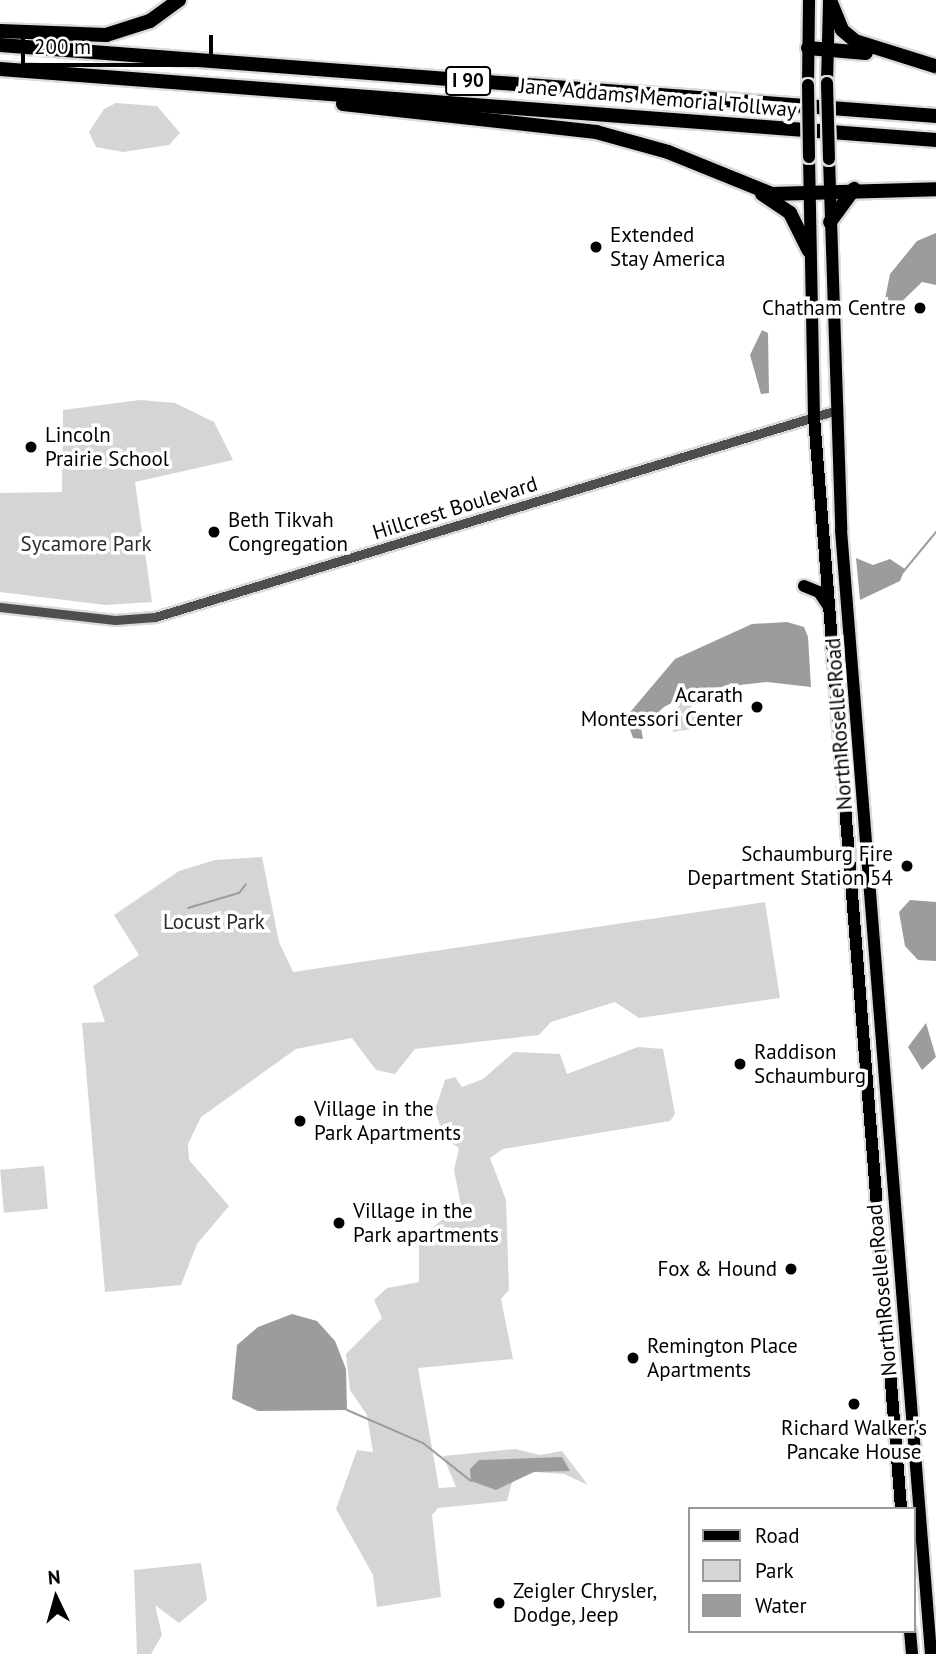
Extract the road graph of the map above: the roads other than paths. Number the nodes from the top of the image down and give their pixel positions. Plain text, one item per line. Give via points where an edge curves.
1 (179, 0) edge
2 (809, 0) edge
3 (830, 0) edge
4 (0, 31) edge
5 (0, 46) edge
6 (828, 47) junction
7 (808, 48) junction
8 (935, 66) edge
9 (0, 69) edge
10 (238, 87) junction
11 (936, 116) edge
12 (936, 140) edge
13 (752, 187) junction
14 (808, 189) junction
15 (830, 189) junction
16 (854, 189) junction
17 (936, 189) edge
18 (830, 222) junction
19 (809, 251) junction
20 (834, 411) junction
21 (814, 416) junction
22 (827, 572) junction
23 (0, 607) edge
24 (830, 609) junction
25 (901, 1507) edge
26 (910, 1633) edge
27 (912, 1654) edge
28 (931, 1654) edge

1 - 4 highway via 150,21 106,35
2 - 7 main road, North Roselle Road
3 - 6 main road, North Roselle Road
3 - 8 highway via 842,30 855,41
5 - 11 highway, Jane Addams Memorial Tollway / I 90
6 - 7 highway
6 - 8 highway
6 - 15 main road, North Roselle Road, bridge
7 - 14 main road, North Roselle Road, bridge
9 - 10 highway, Jane Addams Memorial Tollway / I 90
10 - 12 highway, Jane Addams Memorial Tollway / I 90
10 - 13 highway via 596,132 668,152
13 - 14 highway via 783,195
13 - 19 highway via 790,213
14 - 15 highway
14 - 19 main road, North Roselle Road
15 - 16 highway
15 - 18 main road, North Roselle Road
16 - 17 highway
16 - 18 highway
18 - 20 main road, North Roselle Road
19 - 21 main road, North Roselle Road
20 - 21 street, Hillcrest Boulevard
20 - 28 main road, North Roselle Road
21 - 22 main road, North Roselle Road
21 - 23 street, Hillcrest Boulevard via 155,617 115,620
22 - 24 main road, North Roselle Road
22 - 24 main road via 804,586 819,592
24 - 25 main road, North Roselle Road
26 - 27 main road

